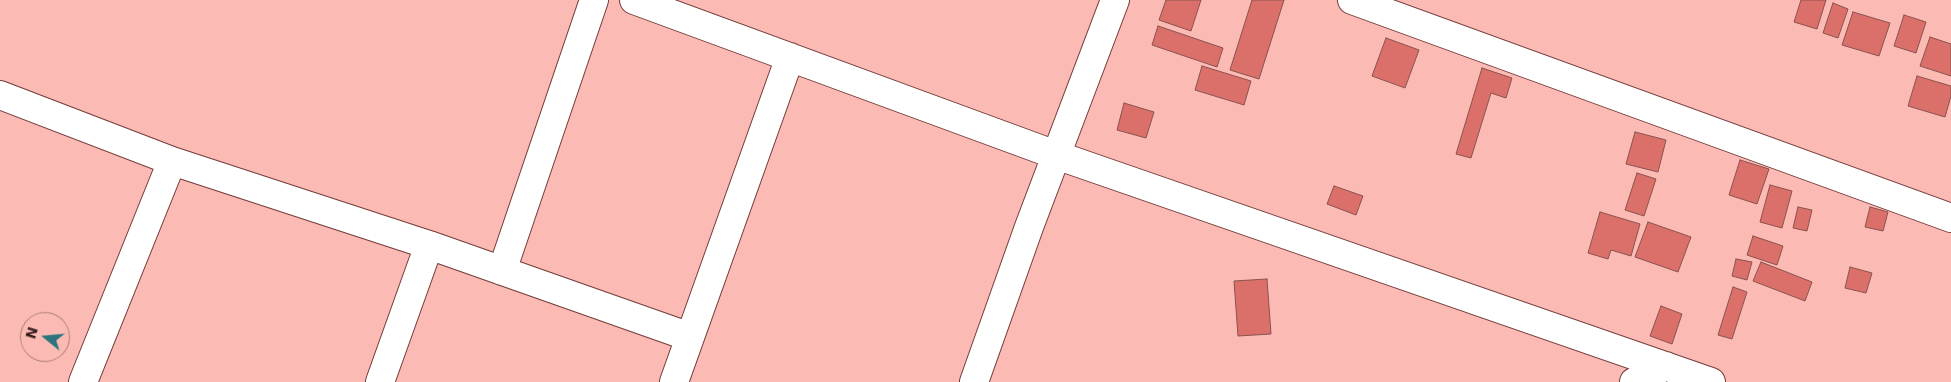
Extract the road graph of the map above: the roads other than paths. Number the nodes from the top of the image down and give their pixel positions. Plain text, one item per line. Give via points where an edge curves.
1 (594, 0) edge
2 (634, 0) edge
3 (1115, 0) edge
4 (1352, 0) edge
5 (790, 57) junction
6 (0, 95) edge
7 (1056, 155) junction
8 (172, 161) junction
9 (1951, 218) edge
10 (429, 246) junction
11 (502, 271) junction
12 (690, 337) junction
13 (1666, 366) junction
14 (83, 382) edge
15 (380, 382) edge
16 (674, 382) edge
17 (974, 382) edge
18 (1634, 382) edge
19 (1711, 382) edge

1 - 11 street
2 - 5 street
3 - 7 street
4 - 9 street
5 - 7 street
5 - 12 street
6 - 8 street
7 - 13 street
7 - 17 street
8 - 10 street
8 - 14 street
10 - 11 street
10 - 15 street
11 - 12 street
12 - 16 street
13 - 18 street
13 - 19 street

